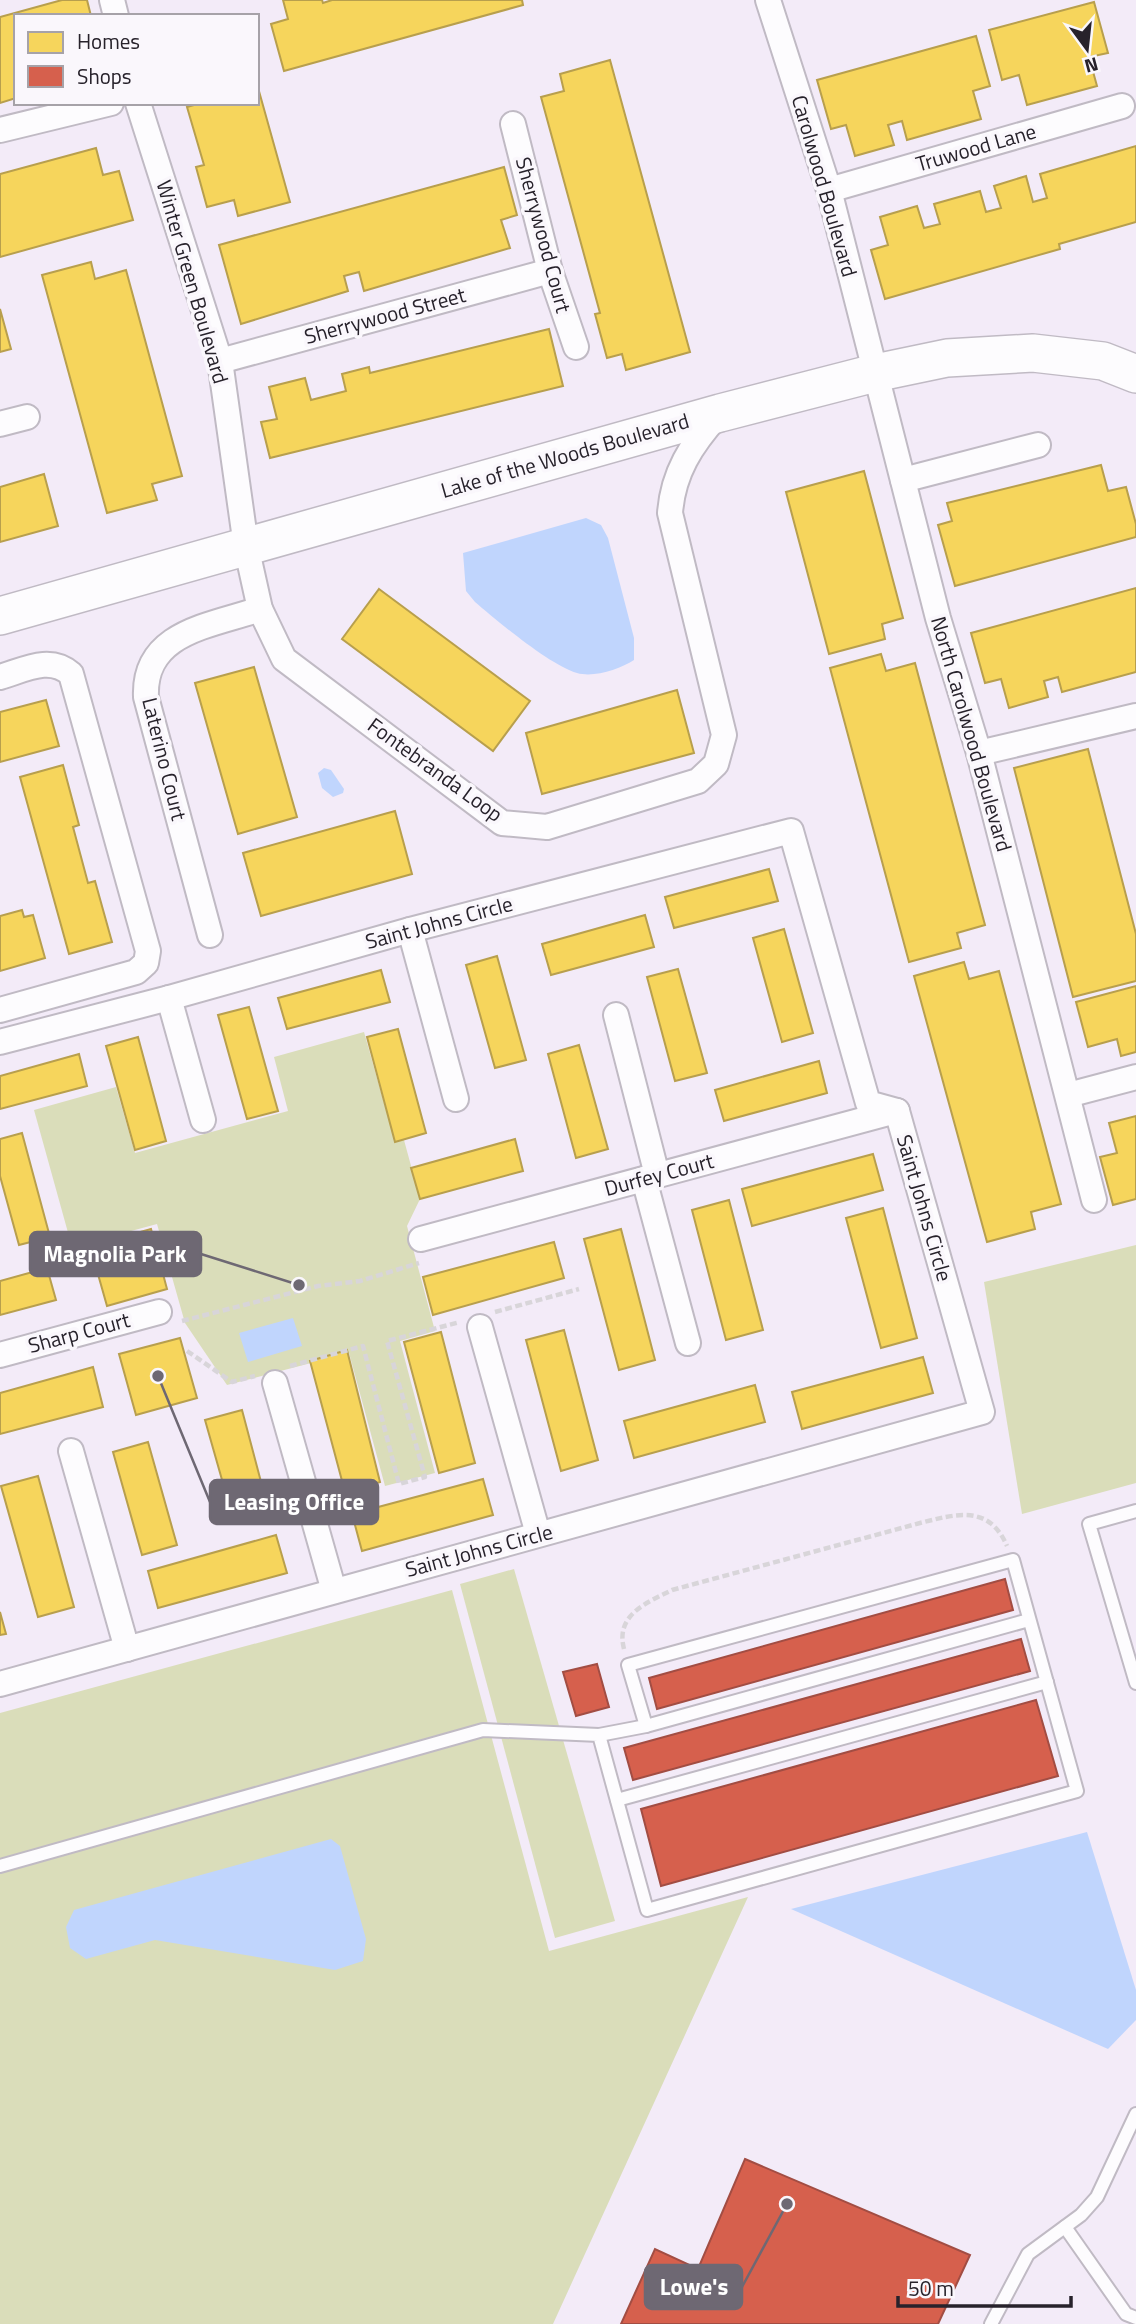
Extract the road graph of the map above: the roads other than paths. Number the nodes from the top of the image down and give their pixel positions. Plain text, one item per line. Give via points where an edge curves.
1 (768, 0) edge
2 (103, 105) edge
3 (139, 105) edge
4 (1122, 106) dead end
5 (513, 124) dead end
6 (0, 130) edge
7 (829, 190) junction
8 (550, 271) junction
9 (576, 346) dead end
10 (220, 361) junction
11 (875, 373) junction
12 (1136, 374) edge
13 (720, 412) junction
14 (27, 416) dead end
15 (0, 424) edge
16 (1038, 445) dead end
17 (902, 480) junction
18 (246, 546) junction
19 (260, 609) junction
20 (0, 616) edge
21 (0, 677) edge
22 (1136, 716) edge
23 (979, 753) junction
24 (410, 930) junction
25 (211, 935) dead end
26 (169, 998) junction
27 (0, 1010) edge
28 (615, 1015) dead end
29 (0, 1042) edge
30 (1136, 1077) edge
31 (1068, 1095) junction
32 (456, 1099) dead end
33 (897, 1111) junction
34 (203, 1120) dead end
35 (651, 1177) junction
36 (1094, 1200) dead end
37 (420, 1251) road end
38 (159, 1312) dead end
39 (479, 1320) road end
40 (688, 1343) dead end
41 (0, 1355) edge
42 (272, 1375) road end
43 (71, 1451) dead end
44 (1136, 1511) edge
45 (538, 1534) junction
46 (334, 1591) junction
47 (1029, 1620) junction
48 (127, 1649) junction
49 (1046, 1682) junction
50 (1136, 1683) edge
51 (0, 1684) edge
52 (646, 1726) junction
53 (599, 1735) junction
54 (617, 1800) junction
55 (0, 1866) edge
56 (1136, 2114) edge
57 (1065, 2227) junction
58 (1136, 2318) edge
59 (991, 2324) edge

1 - 7 street, Carolwood Boulevard
2 - 6 street
3 - 10 street, Winter Green Boulevard
4 - 7 street, Truwood Lane
5 - 8 street, Sherrywood Court
7 - 11 street, Carolwood Boulevard
8 - 9 street, Sherrywood Court
8 - 10 street, Sherrywood Street
10 - 18 street, Winter Green Boulevard
11 - 12 street, Lake of the Woods Boulevard via 947,358 1033,353 1103,361
11 - 13 street, Lake of the Woods Boulevard
11 - 17 street, North Carolwood Boulevard
13 - 18 street, Lake of the Woods Boulevard
13 - 19 street, Fontebranda Loop via 692,446 671,494 670,513 724,735 716,764 698,781 547,827 502,823 284,659
14 - 15 street
16 - 17 street
17 - 23 street, North Carolwood Boulevard
18 - 19 street, Fontebranda Loop
18 - 20 street, Lake of the Woods Boulevard
19 - 25 street, Laterino Court via 172,639 155,655 145,677 146,697
21 - 27 street via 49,663 61,665 71,674 148,951 146,963 135,972
22 - 23 street
23 - 31 street, North Carolwood Boulevard
24 - 26 street, Saint Johns Circle
24 - 32 street
24 - 33 street, Saint Johns Circle via 791,831 868,1103
26 - 29 street, Saint Johns Circle
26 - 34 street
28 - 35 street
30 - 31 street
31 - 36 street, North Carolwood Boulevard
33 - 35 street, Durfey Court
33 - 45 street, Saint Johns Circle via 982,1412
35 - 37 street, Durfey Court
35 - 40 street
38 - 41 street, Sharp Court
39 - 45 street
42 - 46 street
43 - 48 street
44 - 50 lane via 1088,1524
45 - 46 street, Saint Johns Circle
46 - 48 street, Saint Johns Circle
47 - 49 lane
47 - 52 lane
47 - 52 lane via 1013,1560 628,1665
48 - 51 street, Saint Johns Circle
49 - 54 lane
49 - 54 lane via 1077,1791 647,1910
52 - 53 lane
53 - 54 lane
53 - 55 lane via 483,1730
56 - 57 lane via 1097,2197
57 - 58 lane via 1126,2314
57 - 59 lane via 1028,2254

